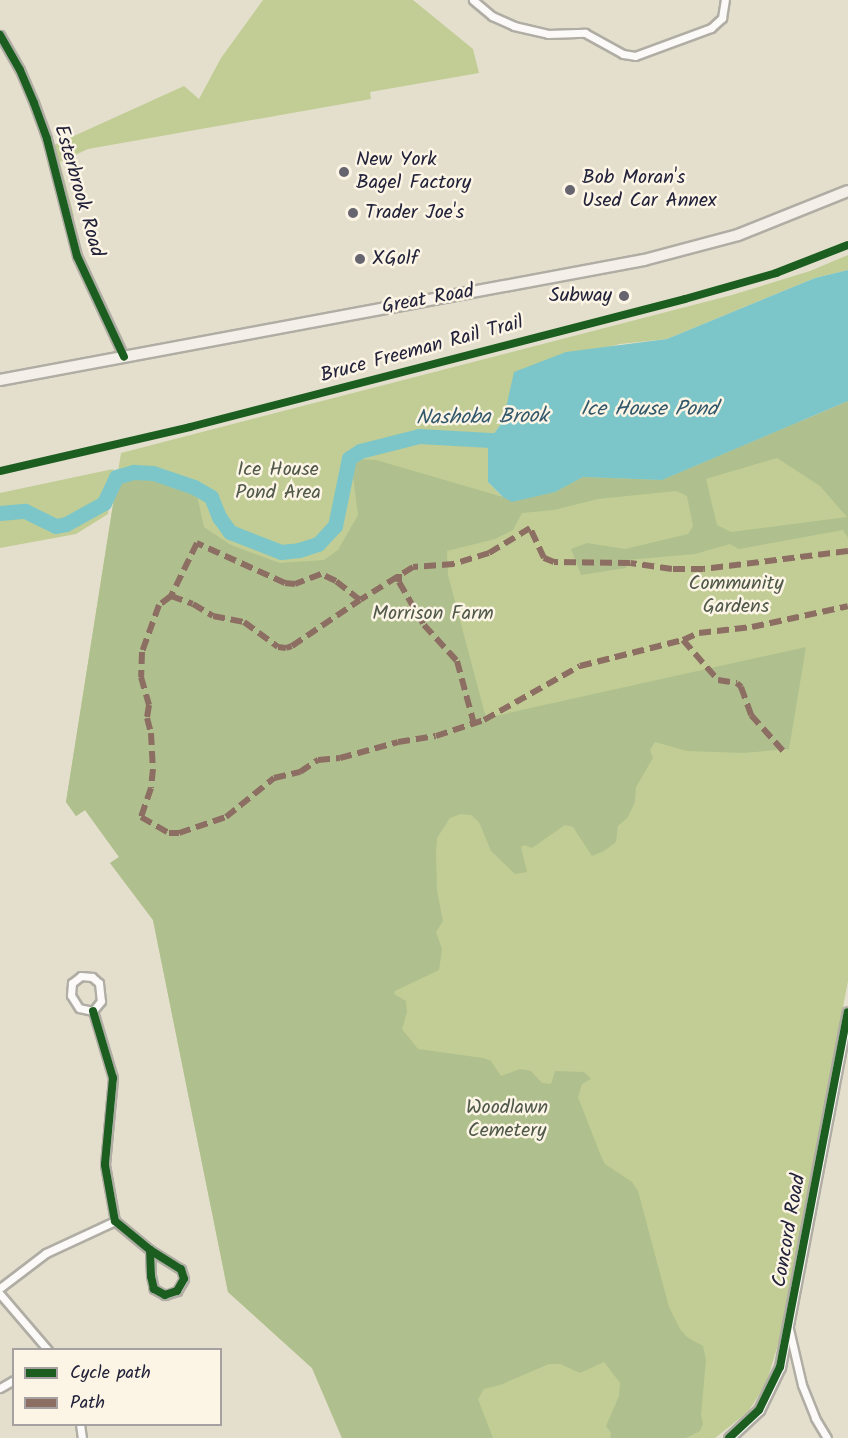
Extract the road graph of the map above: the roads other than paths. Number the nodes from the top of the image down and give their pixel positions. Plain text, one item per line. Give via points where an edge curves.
1 (473, 0) edge
2 (725, 0) edge
3 (0, 35) edge
4 (848, 191) edge
5 (124, 357) junction
6 (0, 381) edge
7 (93, 1011) junction
8 (848, 1012) edge
9 (115, 1221) junction
10 (150, 1250) junction
11 (0, 1288) edge
12 (0, 1294) edge
13 (789, 1329) junction
14 (46, 1348) edge
15 (729, 1438) edge
16 (827, 1438) edge

1 - 2 street via 492,16 514,26 548,34 585,33 629,56 702,34 722,18
3 - 5 street, Esterbrook Road via 34,103 77,256
4 - 5 main road, Great Road via 738,235 645,260
5 - 6 main road, Great Road
7 - 7 street via 79,1008 71,995 72,983 81,976 99,982 101,1001
7 - 9 street via 113,1078 105,1166
8 - 13 street, Concord Road
9 - 10 street
9 - 11 street via 46,1253
10 - 10 street via 153,1287 161,1294 174,1293 183,1284 182,1271
12 - 14 street
13 - 15 street, Concord Road via 768,1397
13 - 16 street via 802,1385

